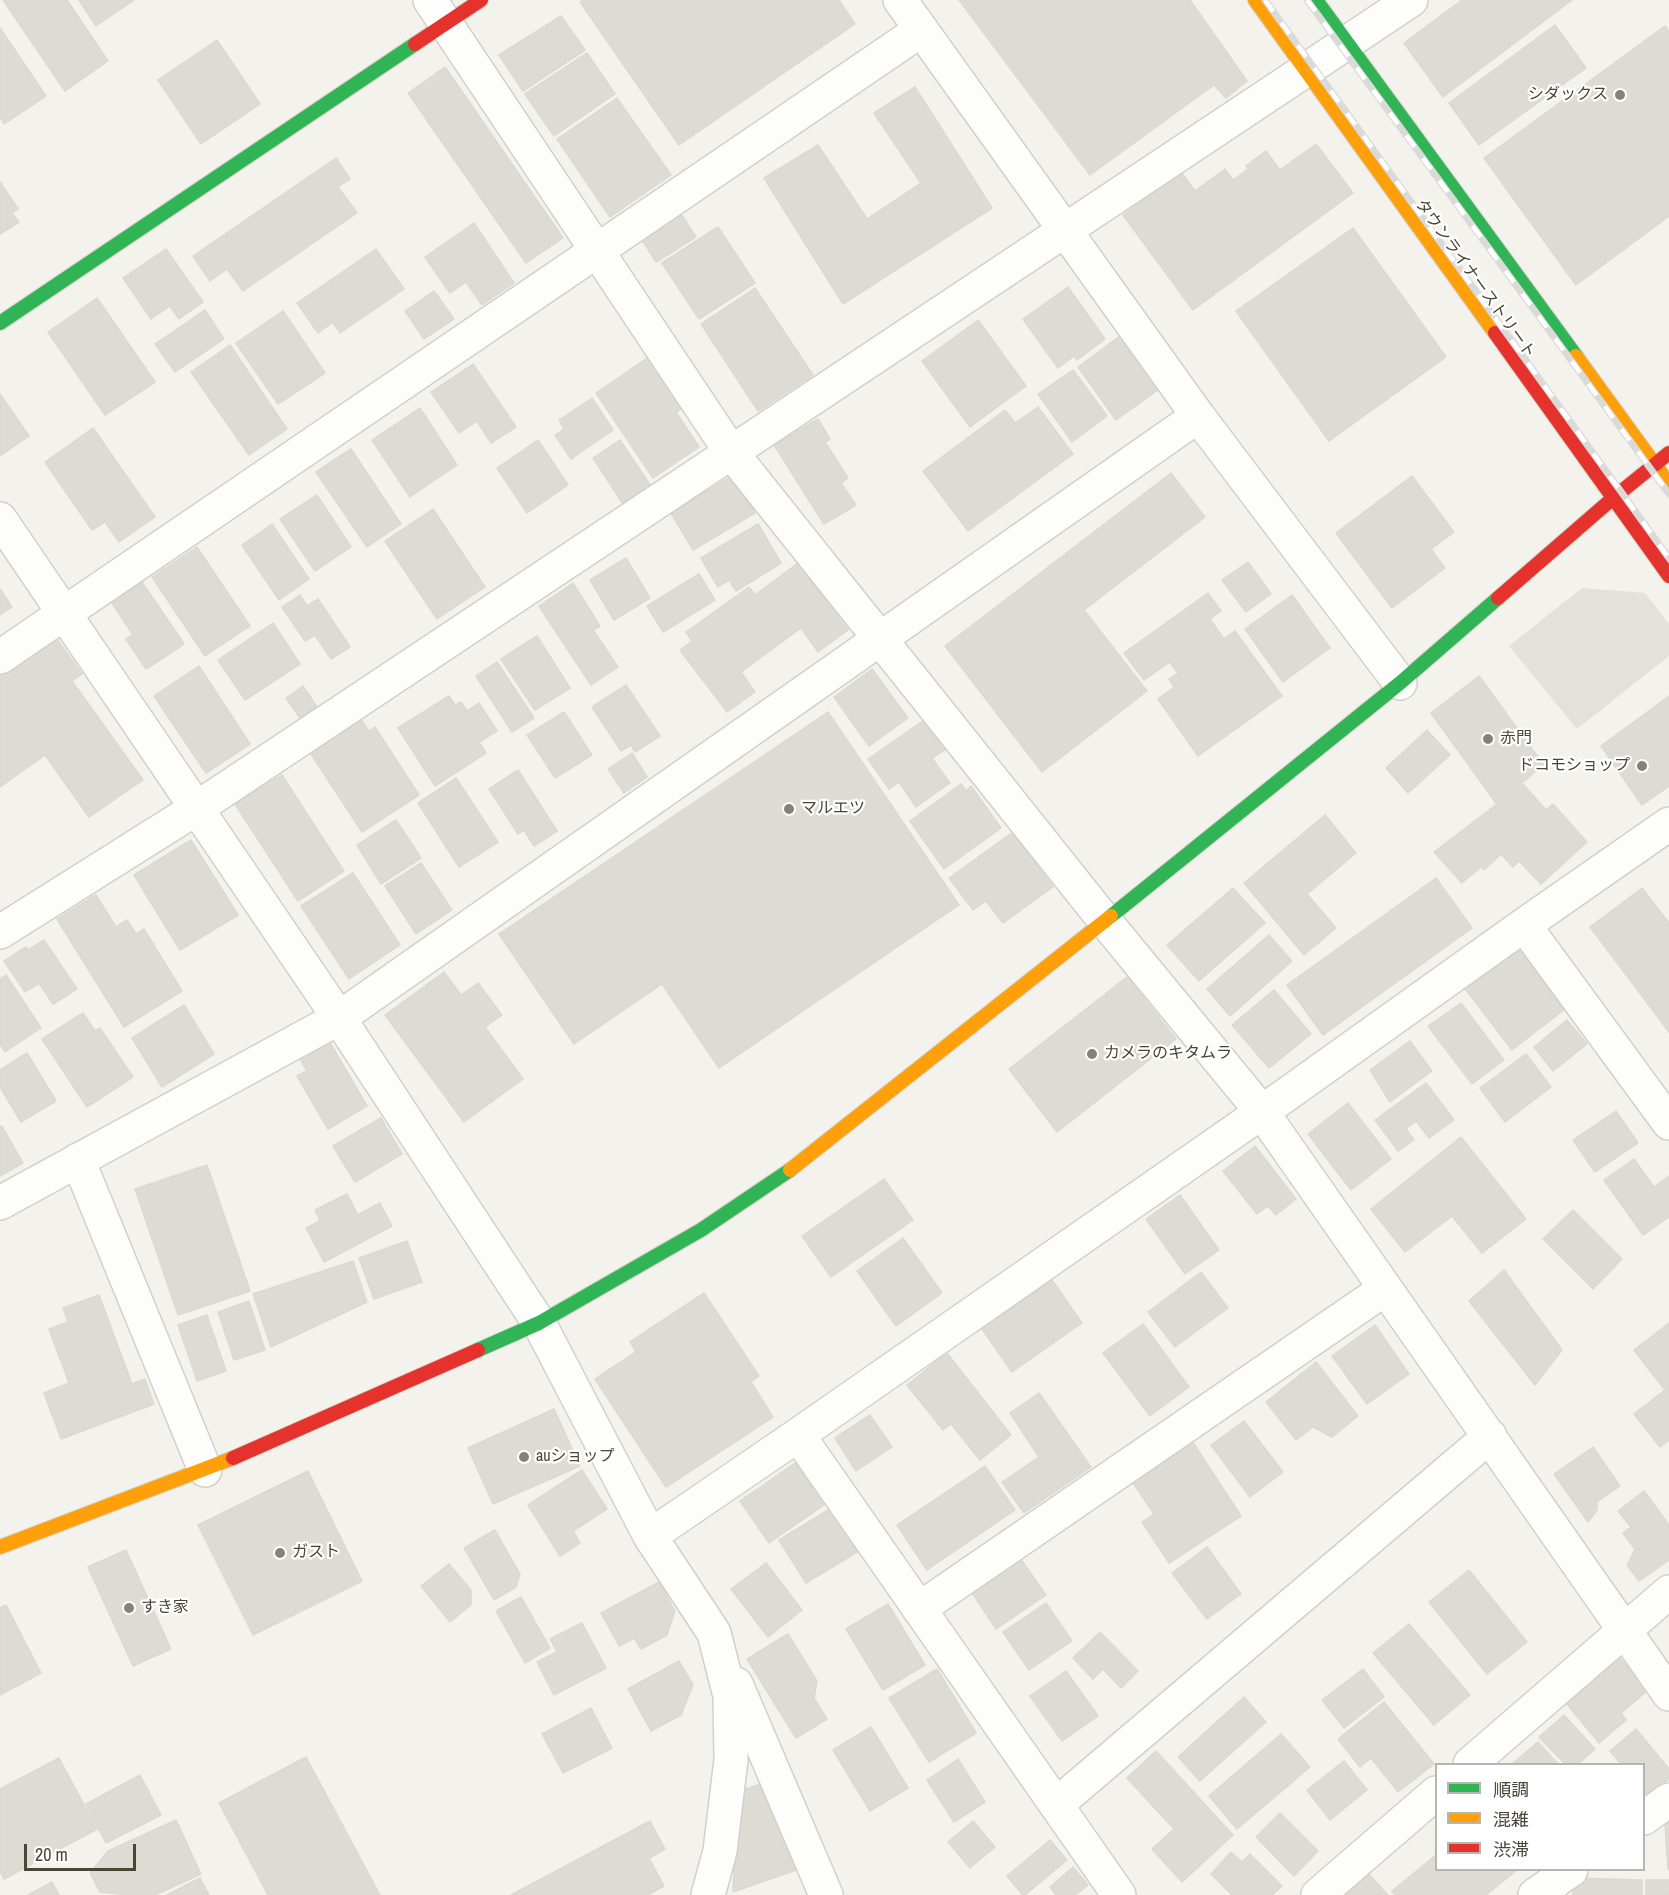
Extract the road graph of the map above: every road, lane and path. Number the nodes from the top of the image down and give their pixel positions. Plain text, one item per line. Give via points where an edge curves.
1 (481, 0) edge
2 (900, 0) edge
3 (1255, 0) edge
4 (1316, 0) edge
5 (1411, 0) edge
6 (438, 12) edge
7 (921, 30) junction
8 (1347, 43) junction
9 (1306, 71) junction
10 (1065, 230) junction
11 (597, 252) junction
12 (0, 323) edge
13 (1198, 416) junction
14 (731, 452) junction
15 (1669, 453) edge
16 (1655, 465) junction
17 (1669, 484) edge
18 (1612, 499) junction
19 (0, 519) edge
20 (1669, 576) edge
21 (64, 614) junction
22 (880, 639) junction
23 (0, 657) edge
24 (1400, 683) junction
25 (197, 808) junction
26 (1669, 824) edge
27 (1105, 921) junction
28 (1524, 925) junction
29 (0, 932) edge
30 (339, 1018) junction
31 (1262, 1112) junction
32 (1669, 1123) edge
33 (78, 1160) junction
34 (0, 1203) edge
35 (1385, 1289) junction
36 (539, 1323) junction
37 (798, 1435) junction
38 (1490, 1436) junction
39 (205, 1470) junction
40 (650, 1536) junction
41 (0, 1547) edge
42 (1669, 1592) edge
43 (919, 1609) junction
44 (1624, 1632) junction
45 (714, 1633) junction
46 (1669, 1694) edge
47 (1471, 1763) edge
48 (1435, 1795) edge
49 (1669, 1800) edge
50 (1056, 1804) junction
51 (1645, 1817) edge
52 (1568, 1871) edge
53 (708, 1895) edge
54 (826, 1895) edge
55 (1119, 1895) edge
56 (1318, 1895) edge
57 (1535, 1895) edge

1 - 6 street
2 - 7 street
3 - 9 street, タウンライナーストリート
4 - 8 street
5 - 8 street
6 - 11 street
6 - 12 street
7 - 10 street
7 - 11 street
8 - 9 street
8 - 16 street
9 - 10 street
9 - 18 street, タウンライナーストリート
10 - 13 street
10 - 14 street
11 - 14 street
11 - 21 street
13 - 22 street
13 - 24 street
14 - 22 street
14 - 25 street
15 - 16 street
16 - 17 street
16 - 18 street
18 - 20 street, タウンライナーストリート
18 - 24 street
19 - 21 street
21 - 23 street
21 - 25 street
22 - 27 street
22 - 30 street
24 - 27 street
25 - 29 street
25 - 30 street
26 - 28 street
27 - 31 street
27 - 36 street via 783,1175 701,1230
28 - 31 street
28 - 32 street
30 - 33 street
30 - 36 street
31 - 35 street
31 - 37 street
33 - 34 street
33 - 39 street
35 - 38 street
35 - 43 street
36 - 39 street
36 - 40 street
37 - 40 street
37 - 43 street
38 - 44 street
38 - 50 street
39 - 41 street
40 - 45 street
42 - 44 street
43 - 50 street
44 - 46 street
44 - 47 street
45 - 53 street via 730,1696 731,1760 720,1851
45 - 54 street
48 - 56 street
49 - 51 street
50 - 55 street
52 - 57 street

